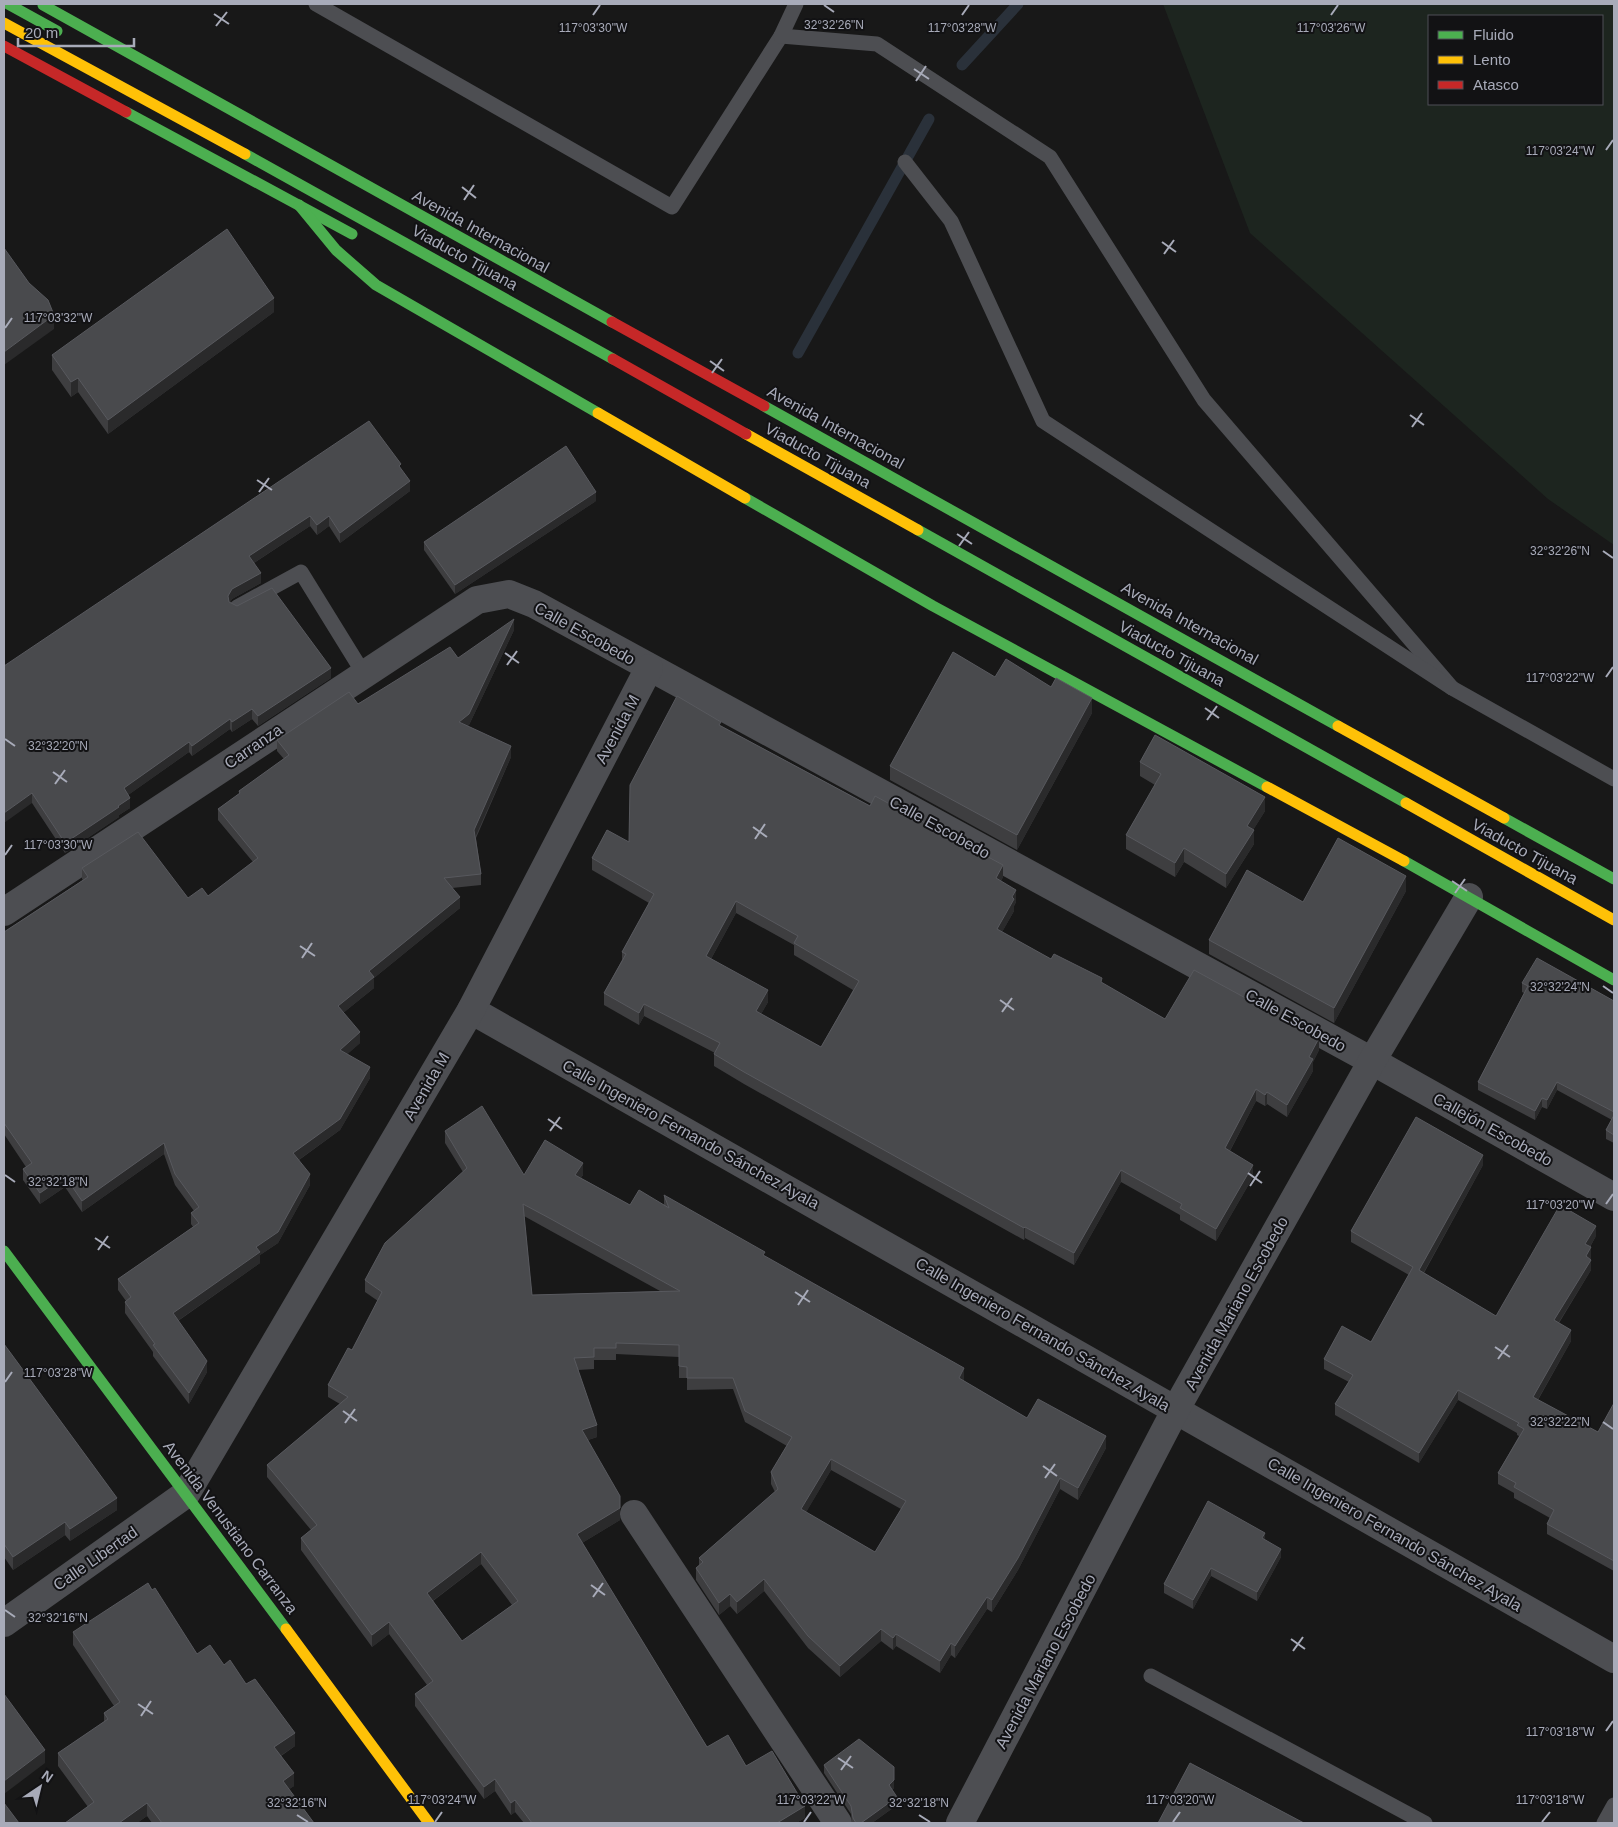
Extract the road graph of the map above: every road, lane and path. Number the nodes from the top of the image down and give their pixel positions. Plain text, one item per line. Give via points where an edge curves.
1 (8, 4) edge
2 (41, 4) edge
3 (316, 4) edge
4 (796, 4) edge
5 (4, 24) edge
6 (781, 36) junction
7 (69, 38) dead end
8 (4, 46) edge
9 (905, 162) dead end
10 (298, 204) junction
11 (367, 242) dead end
12 (509, 594) joint
13 (237, 607) edge
14 (649, 668) junction
15 (364, 674) junction
16 (1452, 688) junction
17 (1614, 780) edge
18 (1614, 879) edge
19 (1469, 897) junction
20 (4, 912) edge
21 (1614, 920) edge
22 (1614, 980) edge
23 (471, 1010) junction
24 (1372, 1061) junction
25 (1614, 1197) edge
26 (4, 1251) edge
27 (1176, 1409) junction
28 (186, 1494) junction
29 (634, 1514) dead end
30 (4, 1623) edge
31 (1614, 1659) edge
32 (1151, 1676) dead end
33 (1614, 1805) edge
34 (429, 1823) edge
35 (838, 1823) edge
36 (960, 1823) edge
37 (1425, 1823) edge
38 (1604, 1823) edge

1 - 7 main road
2 - 18 main road, Avenida Internacional
3 - 6 lane via 672,207
4 - 6 lane
5 - 21 main road, Viaducto Tijuana via 317,193
6 - 16 lane via 877,44 1050,157 1204,400
8 - 10 main road
9 - 16 lane via 950,221 1043,421
10 - 11 main road
10 - 19 main road via 336,250 376,285 933,606
12 - 14 street, Calle Escobedo via 534,604
12 - 15 street, Carranza via 477,600
13 - 15 lane via 301,572
14 - 23 street, Avenida M
14 - 24 street, Calle Escobedo
15 - 20 street, Carranza
16 - 17 lane
19 - 22 main road
19 - 24 street, Avenida Mariano Escobedo
23 - 27 street, Calle Ingeniero Fernando Sánchez Ayala
23 - 28 street, Avenida M
24 - 25 street, Callejón Escobedo
24 - 27 street, Avenida Mariano Escobedo
26 - 28 main road, Avenida Venustiano Carranza
27 - 31 street, Calle Ingeniero Fernando Sánchez Ayala
27 - 36 street, Avenida Mariano Escobedo
28 - 30 street, Calle Libertad
28 - 34 main road, Avenida Venustiano Carranza
29 - 35 street
32 - 37 lane
33 - 38 lane

